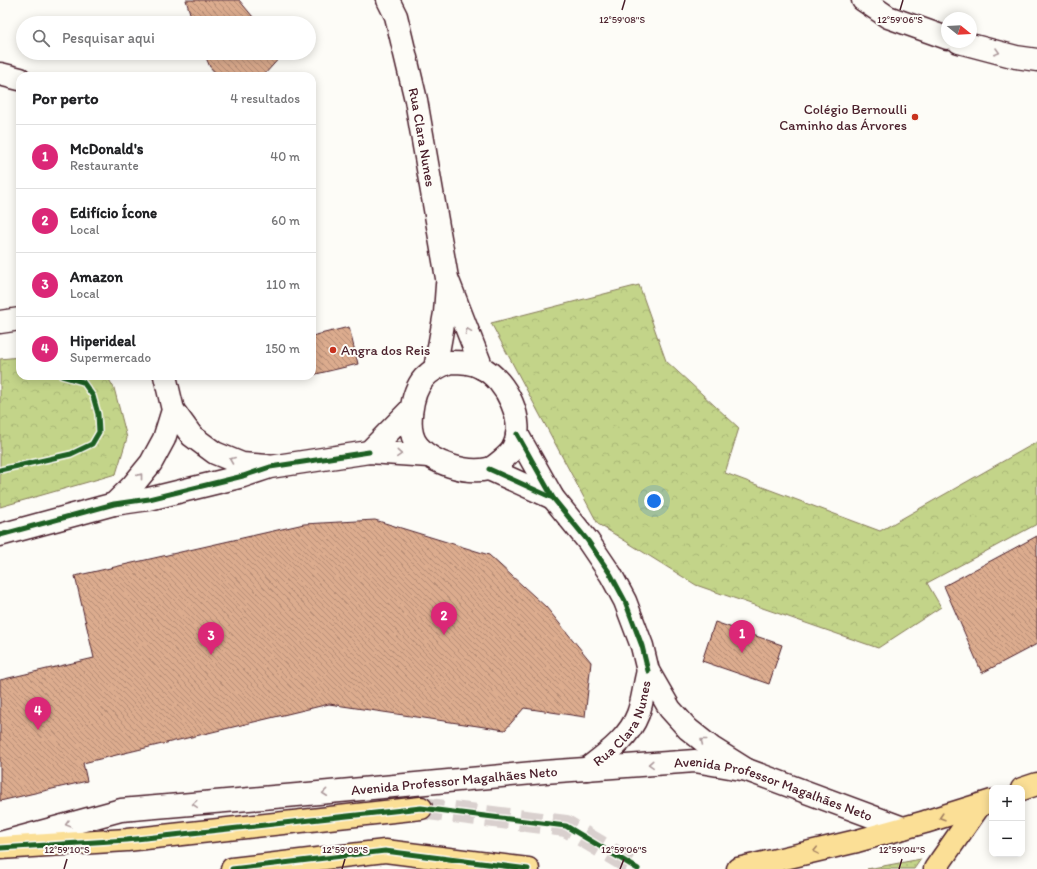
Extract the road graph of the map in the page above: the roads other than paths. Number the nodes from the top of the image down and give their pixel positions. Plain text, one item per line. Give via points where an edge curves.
1 (388, 0) edge
2 (863, 0) edge
3 (941, 36) edge
4 (977, 47) edge
5 (1037, 60) edge
6 (0, 74) edge
7 (16, 78) edge
8 (447, 278) junction
9 (16, 320) edge
10 (0, 322) edge
11 (435, 368) junction
12 (482, 368) junction
13 (166, 380) edge
14 (411, 409) junction
15 (173, 410) junction
16 (517, 434) junction
17 (369, 452) junction
18 (429, 456) junction
19 (270, 467) junction
20 (489, 469) junction
21 (553, 498) junction
22 (114, 504) junction
23 (0, 535) edge
24 (648, 671) junction
25 (587, 769) junction
26 (747, 770) junction
27 (1037, 784) edge
28 (1025, 788) edge
29 (986, 803) edge
30 (421, 808) tunnel mouth
31 (903, 828) junction
32 (0, 843) edge
33 (0, 848) edge
34 (232, 869) edge
35 (528, 869) edge
36 (738, 869) edge
37 (935, 869) edge

1 - 8 street, Rua Clara Nunes via 396,16 416,100
2 - 3 street via 888,17
4 -> 5 street
6 - 7 street
8 - 11 street, Rua Clara Nunes
12 -> 8 street, Rua Clara Nunes
9 - 10 street
11 - 12 street via 450,362 466,362
11 - 14 street via 423,378
12 - 16 street via 496,378 507,394 516,413
13 - 15 street
14 - 17 street
14 - 18 street via 411,428 417,445
19 -> 15 street via 242,464 215,453 192,436
22 -> 15 street via 150,463 164,439
16 - 20 street via 513,449
16 - 21 street, Rua Clara Nunes
17 -> 18 street
17 - 19 street
18 - 20 street via 449,465 473,470
19 - 22 street via 149,499
20 - 21 street, Rua Clara Nunes
21 - 24 street, Rua Clara Nunes via 588,541 611,575 625,601 642,646
22 - 23 street
24 - 25 street, Rua Clara Nunes via 638,715 615,747
26 -> 24 street, Rua Clara Nunes via 688,729 670,709
26 -> 25 street, Avenida Professor Magalhães Neto via 695,761
25 -> 32 street, Avenida Professor Magalhães Neto via 121,810
26 - 31 street, Avenida Professor Magalhães Neto
27 - 28 main road
29 -> 31 main road, Avenida Professor Magalhães Neto
29 - 37 main road
30 - 33 main road via 128,840
31 -> 36 main road, Avenida Professor Magalhães Neto via 857,842
34 - 35 main road via 385,851

